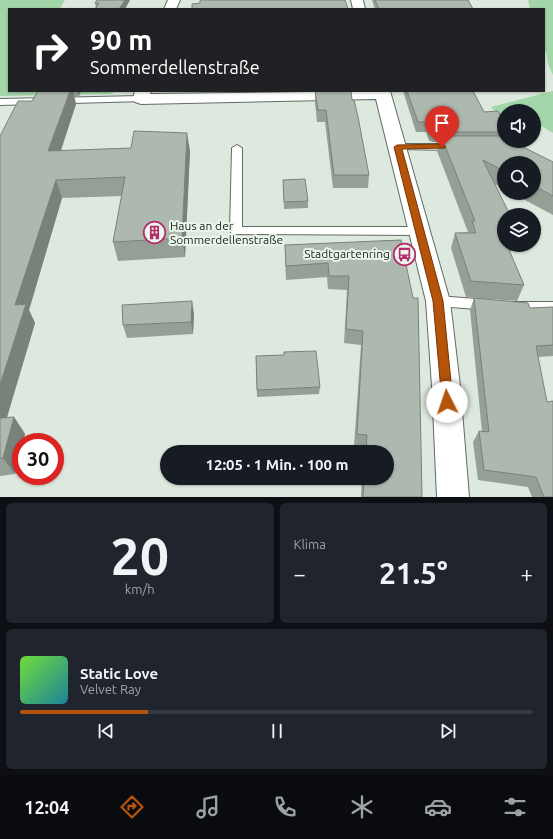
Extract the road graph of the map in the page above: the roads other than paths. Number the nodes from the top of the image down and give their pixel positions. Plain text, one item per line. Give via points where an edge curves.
1 (382, 93) edge
2 (142, 95) edge
3 (0, 102) edge
4 (465, 146) edge
5 (397, 147) junction
6 (237, 148) dead end
7 (418, 230) junction
8 (438, 301) junction
9 (553, 307) edge
10 (453, 497) edge

1 - 2 street
1 - 5 street
2 - 3 lane
4 - 5 lane
5 - 7 street
6 - 7 lane via 236,231
7 - 8 street
8 - 9 lane via 529,308
8 - 10 street

